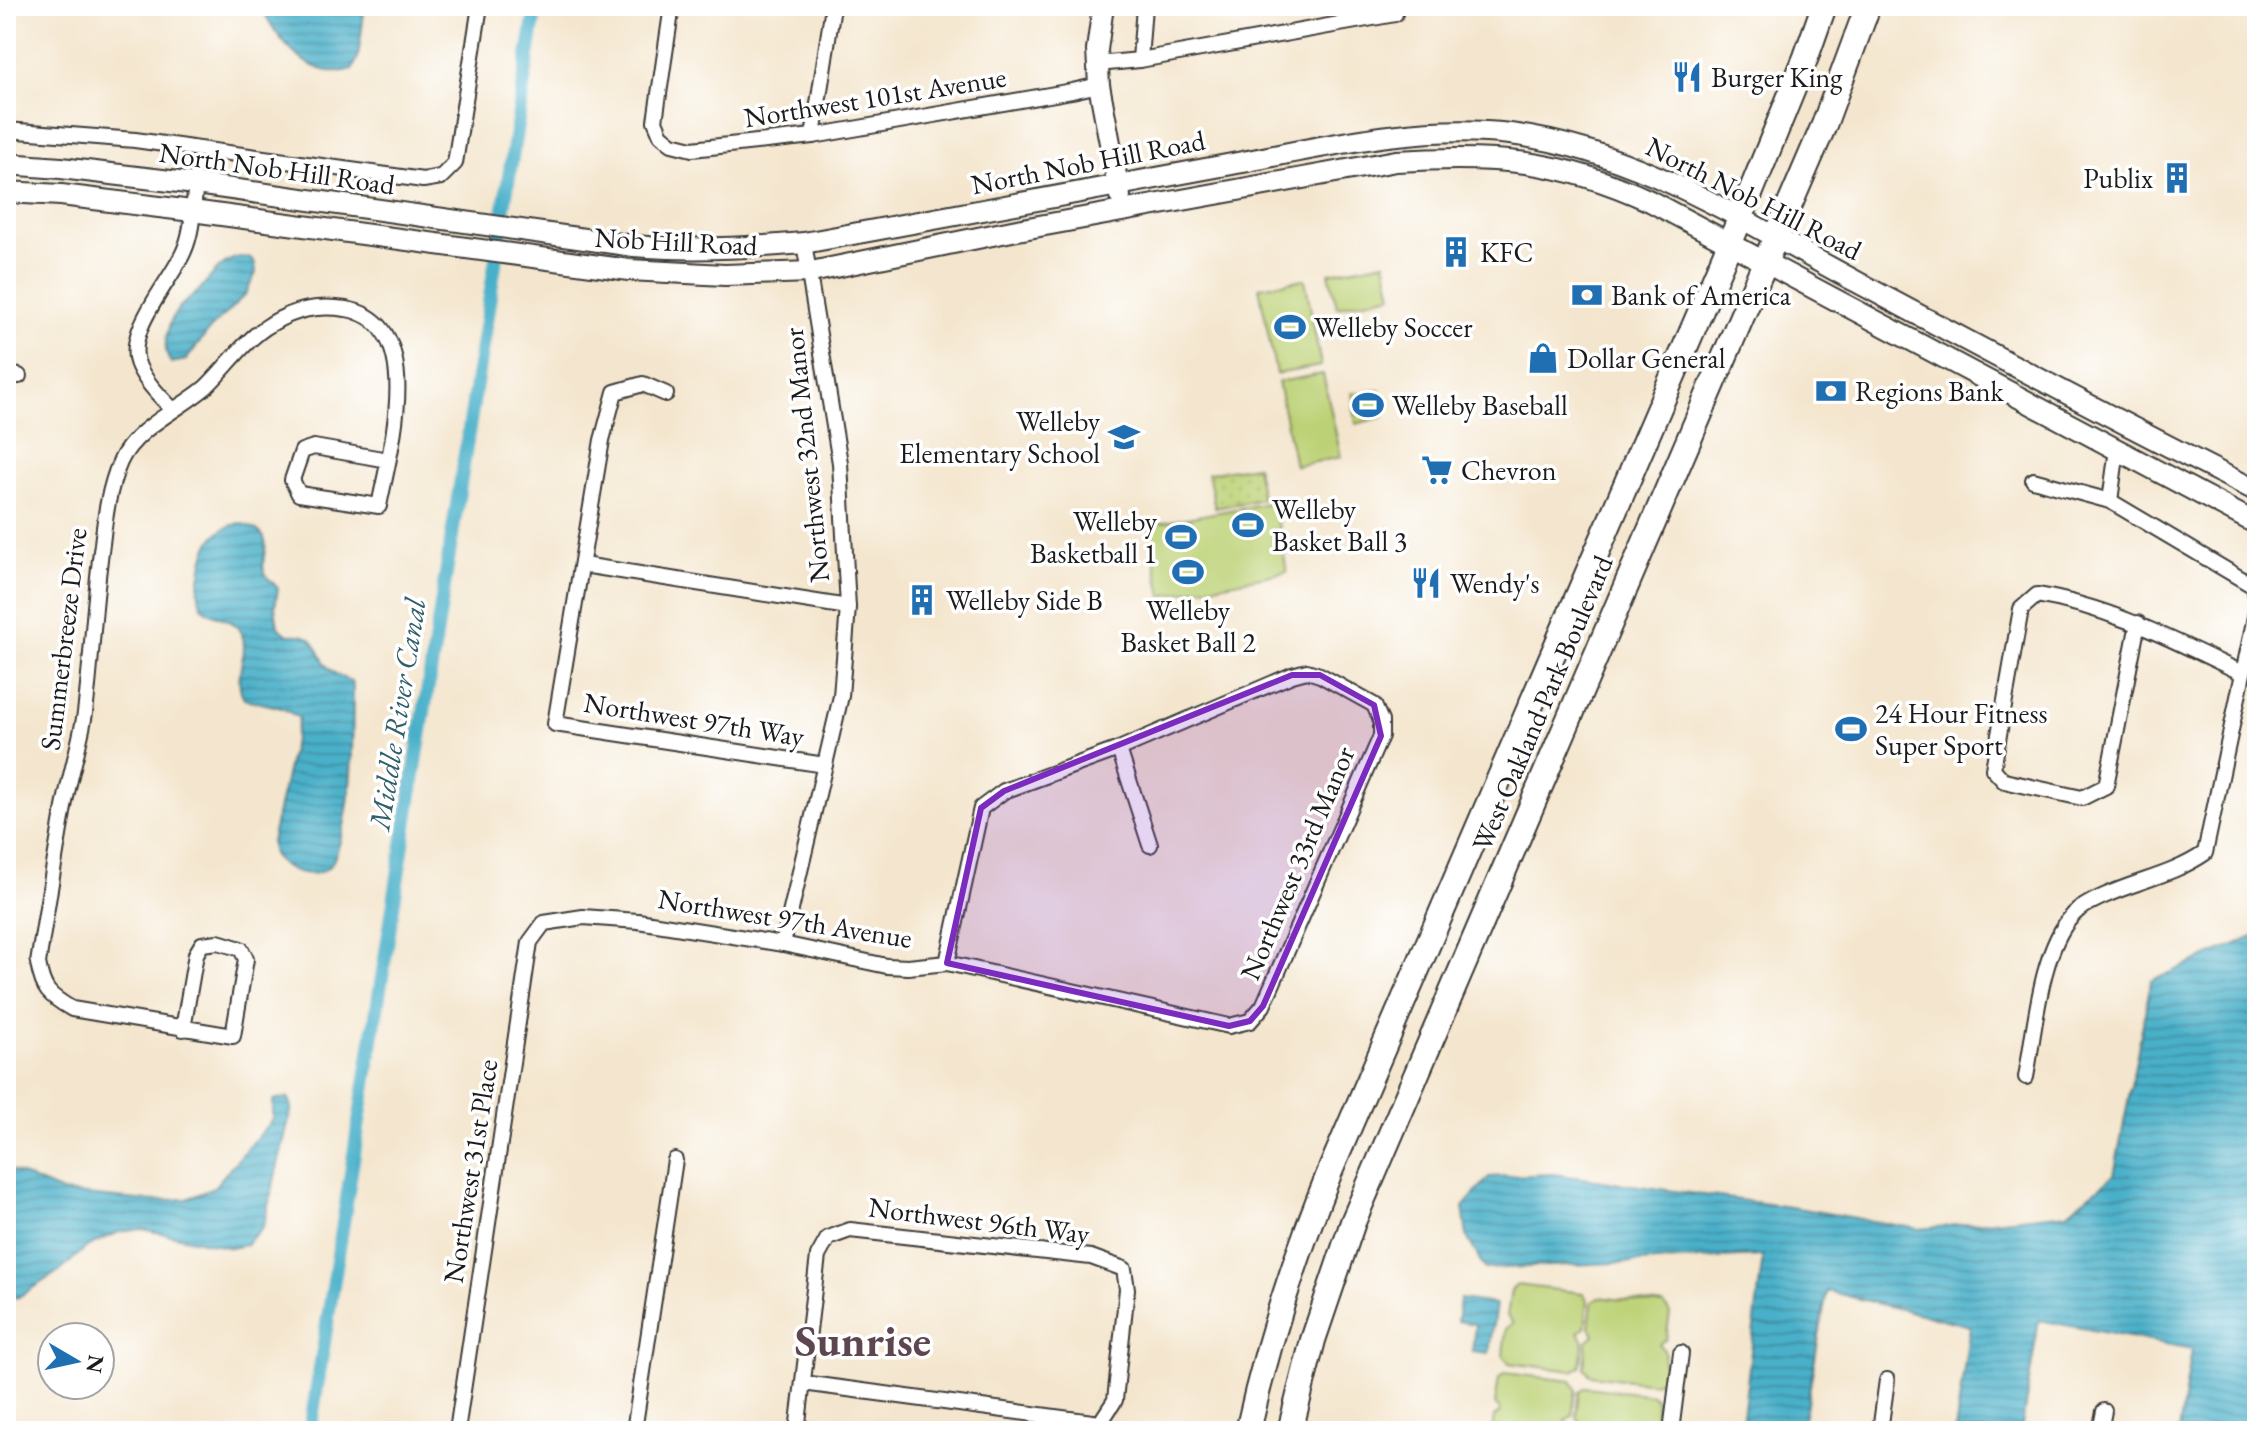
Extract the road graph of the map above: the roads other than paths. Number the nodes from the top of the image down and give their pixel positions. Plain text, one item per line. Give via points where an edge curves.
1 (480, 6) edge
2 (672, 6) edge
3 (833, 6) edge
4 (1103, 6) edge
5 (1144, 6) edge
6 (1824, 6) edge
7 (1854, 6) edge
8 (1868, 6) edge
9 (1395, 10) edge
10 (1858, 35) junction
11 (1140, 60) junction
12 (1098, 74) junction
13 (6, 130) edge
14 (813, 136) junction
15 (6, 164) edge
16 (196, 184) junction
17 (1118, 185) junction
18 (6, 192) edge
19 (192, 211) junction
20 (1122, 211) junction
21 (1740, 218) junction
22 (539, 234) joint
23 (1775, 238) junction
24 (804, 243) junction
25 (1730, 243) junction
26 (538, 258) joint
27 (1766, 262) junction
28 (811, 272) junction
29 (666, 394) dead end
30 (173, 410) junction
31 (2117, 449) junction
32 (388, 460) junction
33 (2033, 480) dead end
34 (2257, 491) edge
35 (2110, 501) junction
36 (2257, 524) edge
37 (583, 565) junction
38 (848, 607) junction
39 (2138, 623) junction
40 (2242, 673) junction
41 (1119, 749) junction
42 (825, 765) junction
43 (1150, 845) dead end
44 (544, 923) joint
45 (783, 944) junction
46 (947, 963) junction
47 (1250, 1021) joint
48 (183, 1029) junction
49 (2026, 1077) dead end
50 (675, 1160) dead end
51 (1681, 1353) dead end
52 (1887, 1380) dead end
53 (803, 1383) junction
54 (2104, 1411) dead end
55 (457, 1431) edge
56 (634, 1431) edge
57 (797, 1431) edge
58 (1248, 1431) edge
59 (1290, 1431) edge
60 (1671, 1431) edge
61 (1880, 1431) edge
62 (2100, 1431) edge

1 - 13 street via 455,163 441,177 423,180 135,140
2 - 14 street, Northwest 101st Avenue via 655,121 661,135 692,149
3 - 14 street
4 - 12 main road
5 - 11 street
6 - 21 main road, West Oakland Park Boulevard
7 - 10 main road
8 - 10 main road, West Oakland Park Boulevard
9 - 11 street, Northwest 101st Avenue
10 - 23 main road, West Oakland Park Boulevard
11 - 12 street, Northwest 101st Avenue
12 - 14 street, Northwest 101st Avenue via 1072,91
12 - 17 main road
15 - 16 main road, North Nob Hill Road
16 - 19 street
16 - 22 main road, North Nob Hill Road
17 - 20 main road
17 - 21 main road, North Nob Hill Road via 1360,141 1463,131 1542,139 1616,159
17 - 24 main road, North Nob Hill Road
18 - 19 main road, North Nob Hill Road
19 - 26 main road, North Nob Hill Road
19 - 30 street via 185,249 140,325 136,347 137,364
20 - 25 main road, North Nob Hill Road via 1396,161 1500,158 1610,183
20 - 28 main road, North Nob Hill Road
21 - 23 main road, North Nob Hill Road
21 - 25 main road, West Oakland Park Boulevard
22 - 24 main road, Nob Hill Road via 676,250
23 - 27 main road, West Oakland Park Boulevard
23 - 34 main road, North Nob Hill Road
24 - 28 street, Northwest 32nd Manor
25 - 27 main road, North Nob Hill Road
25 - 58 main road, West Oakland Park Boulevard via 1325,1183 1282,1300
26 - 28 main road, Nob Hill Road via 674,274
27 - 31 main road, North Nob Hill Road
27 - 59 main road, West Oakland Park Boulevard via 1353,1222 1313,1340
28 - 38 street, Northwest 32nd Manor via 840,463
29 - 37 street via 643,384 615,392 602,440
30 - 32 street, Summerbreeze Drive via 270,324 324,306 357,311 381,328 395,354 397,412
30 - 48 street, Summerbreeze Drive via 139,437 121,460 107,509 84,715 38,963 43,987 72,1009
31 - 35 street
31 - 36 main road, North Nob Hill Road
32 - 32 street, Summerbreeze Drive via 314,447 302,451 292,480 299,494 379,506
33 - 35 street
35 - 40 street via 2255,587 2256,612
37 - 38 street
37 - 42 street, Northwest 97th Way via 555,724
38 - 42 street, Northwest 32nd Manor via 841,696
39 - 39 street via 2106,786 2082,798 2004,781 1993,769 2021,609 2037,595
39 - 40 street
40 - 49 street via 2205,853 2183,868 2105,896 2075,913 2049,955
41 - 43 street
41 - 46 street via 1004,791 981,808
41 - 47 street, Northwest 33rd Manor via 1307,671 1374,705 1381,736 1263,1006
42 - 45 street, Northwest 32nd Manor
44 - 45 street, Northwest 97th Avenue via 583,917 638,921
44 - 55 street, Northwest 31st Place via 530,942
45 - 46 street, Northwest 97th Avenue via 887,966
46 - 47 street, Northwest 97th Avenue via 1229,1026
48 - 48 street, Summerbreeze Drive via 202,944 218,942 241,949 246,959 233,1036
50 - 56 street
51 - 60 street
52 - 61 street
53 - 53 street, Northwest 96th Way via 818,1256 828,1238 850,1230 1091,1257 1124,1269 1127,1289 1115,1400 1100,1423
53 - 57 street
54 - 62 street

